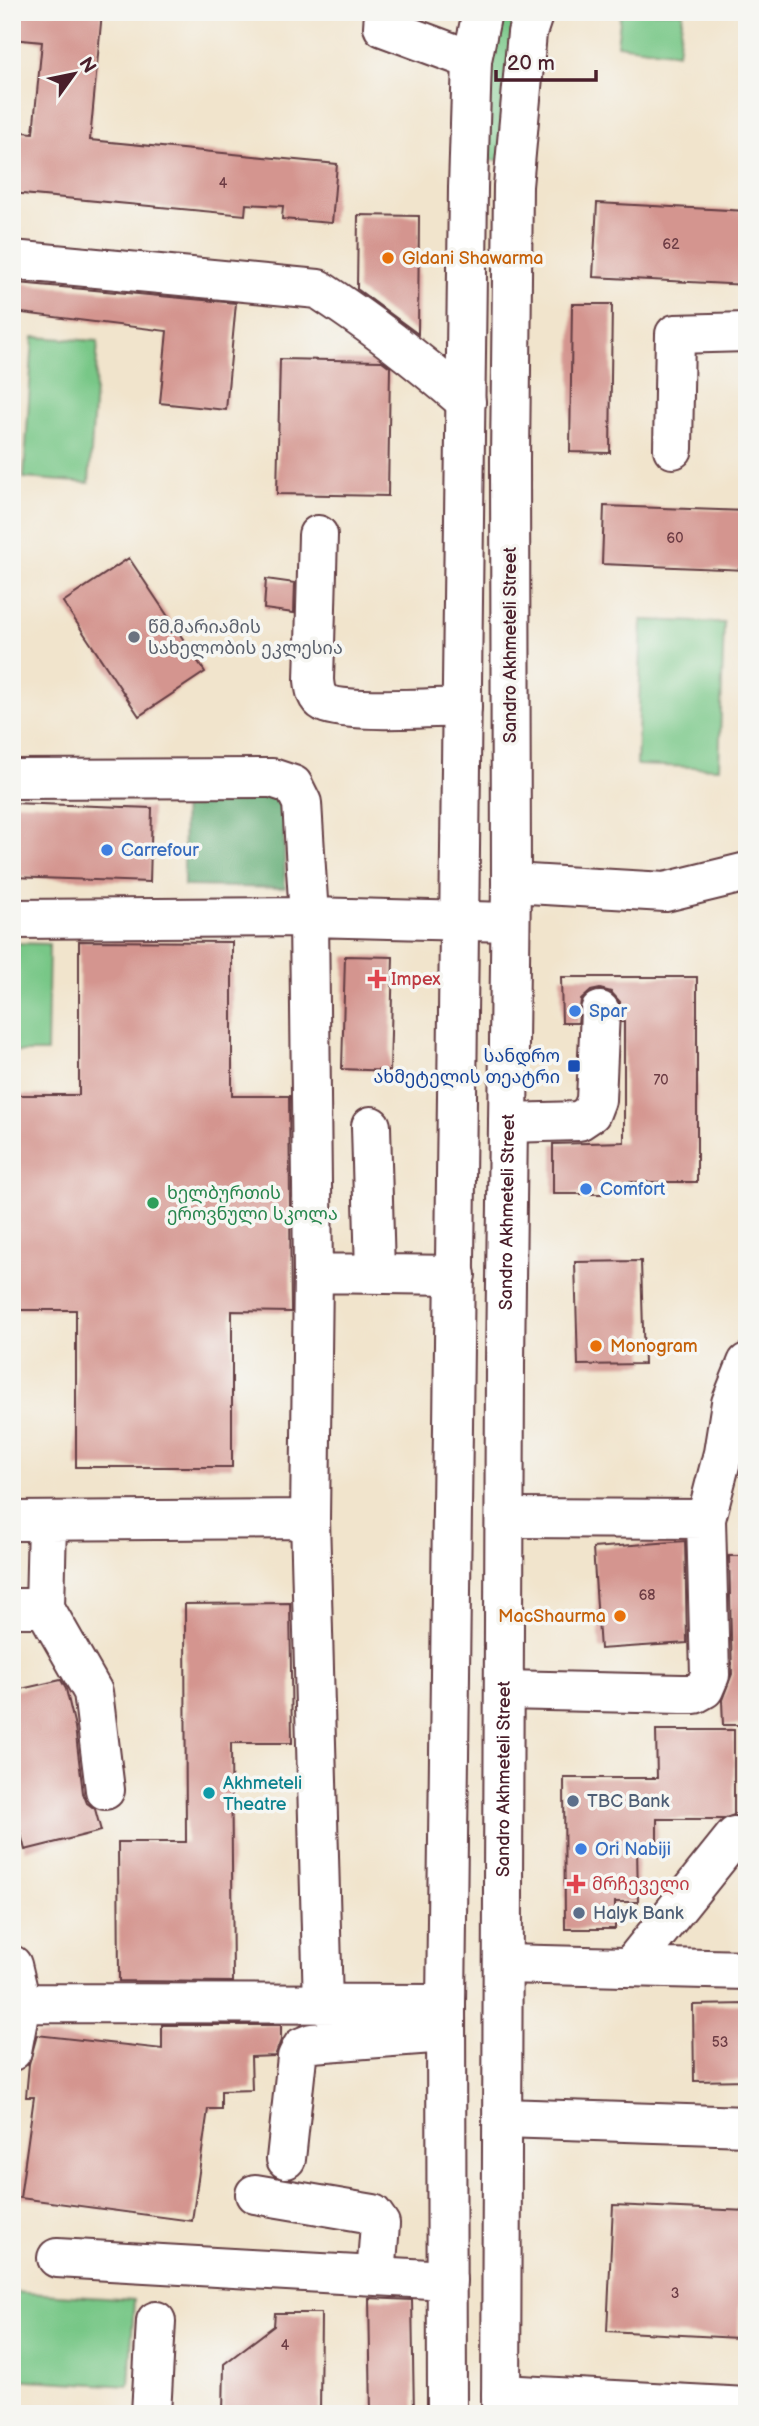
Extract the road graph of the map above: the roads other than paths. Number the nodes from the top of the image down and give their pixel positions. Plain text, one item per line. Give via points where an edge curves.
1 (384, 12) edge
2 (482, 12) edge
3 (534, 12) edge
4 (472, 60) junction
5 (513, 186) junction
6 (468, 188) junction
7 (12, 260) edge
8 (747, 332) edge
9 (466, 402) junction
10 (673, 449) dead end
11 (465, 460) junction
12 (510, 460) junction
13 (318, 535) dead end
14 (462, 707) junction
15 (12, 779) edge
16 (747, 872) edge
17 (511, 883) junction
18 (309, 917) junction
19 (12, 919) edge
20 (460, 922) junction
21 (510, 922) junction
22 (600, 1012) dead end
23 (508, 1123) junction
24 (371, 1126) dead end
25 (313, 1273) junction
26 (375, 1273) junction
27 (456, 1275) junction
28 (455, 1360) junction
29 (505, 1363) junction
30 (747, 1363) edge
31 (505, 1518) junction
32 (310, 1519) junction
33 (706, 1519) junction
34 (30, 1522) edge
35 (28, 1608) edge
36 (504, 1690) junction
37 (105, 1790) dead end
38 (735, 1836) dead end
39 (12, 1965) edge
40 (629, 1967) junction
41 (747, 1969) edge
42 (504, 1973) junction
43 (21, 2003) junction
44 (323, 2005) junction
45 (447, 2006) junction
46 (12, 2052) edge
47 (503, 2118) junction
48 (747, 2126) edge
49 (286, 2159) dead end
50 (255, 2194) dead end
51 (57, 2258) dead end
52 (376, 2276) junction
53 (447, 2280) junction
54 (156, 2320) dead end
55 (501, 2404) edge
56 (747, 2407) edge
57 (151, 2414) edge
58 (447, 2414) edge

1 - 4 main road via 383,27
2 - 4 main road
3 - 5 main road, Sandro Akhmeteli Street via 527,33
4 - 6 main road
5 - 6 main road
5 - 12 main road, Sandro Akhmeteli Street
6 - 9 main road
7 - 9 main road via 318,289
8 - 10 main road via 675,334
9 - 11 main road
11 - 12 main road
11 - 14 main road
12 - 17 main road, Sandro Akhmeteli Street
13 - 14 main road via 316,695 337,706
14 - 20 main road
15 - 18 main road via 272,778 293,785 302,803
16 - 17 main road via 665,892
17 - 21 main road, Sandro Akhmeteli Street
18 - 19 main road
18 - 20 main road
18 - 25 main road
20 - 21 main road
20 - 27 main road
21 - 23 main road, Sandro Akhmeteli Street
22 - 23 main road via 596,1100 591,1113 579,1121
23 - 29 main road, Sandro Akhmeteli Street
24 - 26 main road
25 - 26 main road
25 - 32 main road
26 - 27 main road
27 - 28 main road
28 - 29 main road
28 - 45 main road
29 - 31 main road, Sandro Akhmeteli Street
30 - 33 main road via 731,1402
31 - 33 main road
31 - 36 main road, Sandro Akhmeteli Street
32 - 34 main road
32 - 44 main road
33 - 36 main road via 710,1675 704,1689 695,1694
34 - 35 main road
35 - 37 main road via 93,1692
36 - 42 main road, Sandro Akhmeteli Street
38 - 40 main road
39 - 43 main road
40 - 41 main road
40 - 42 main road
42 - 45 main road
42 - 47 main road, Sandro Akhmeteli Street
43 - 44 main road
43 - 46 main road
44 - 45 main road
45 - 49 main road via 302,2047 297,2057
45 - 53 main road
47 - 48 main road
47 - 55 main road, Sandro Akhmeteli Street
50 - 52 main road via 373,2214 380,2224
51 - 52 main road
52 - 53 main road
53 - 58 main road
54 - 57 main road
55 - 56 main road

